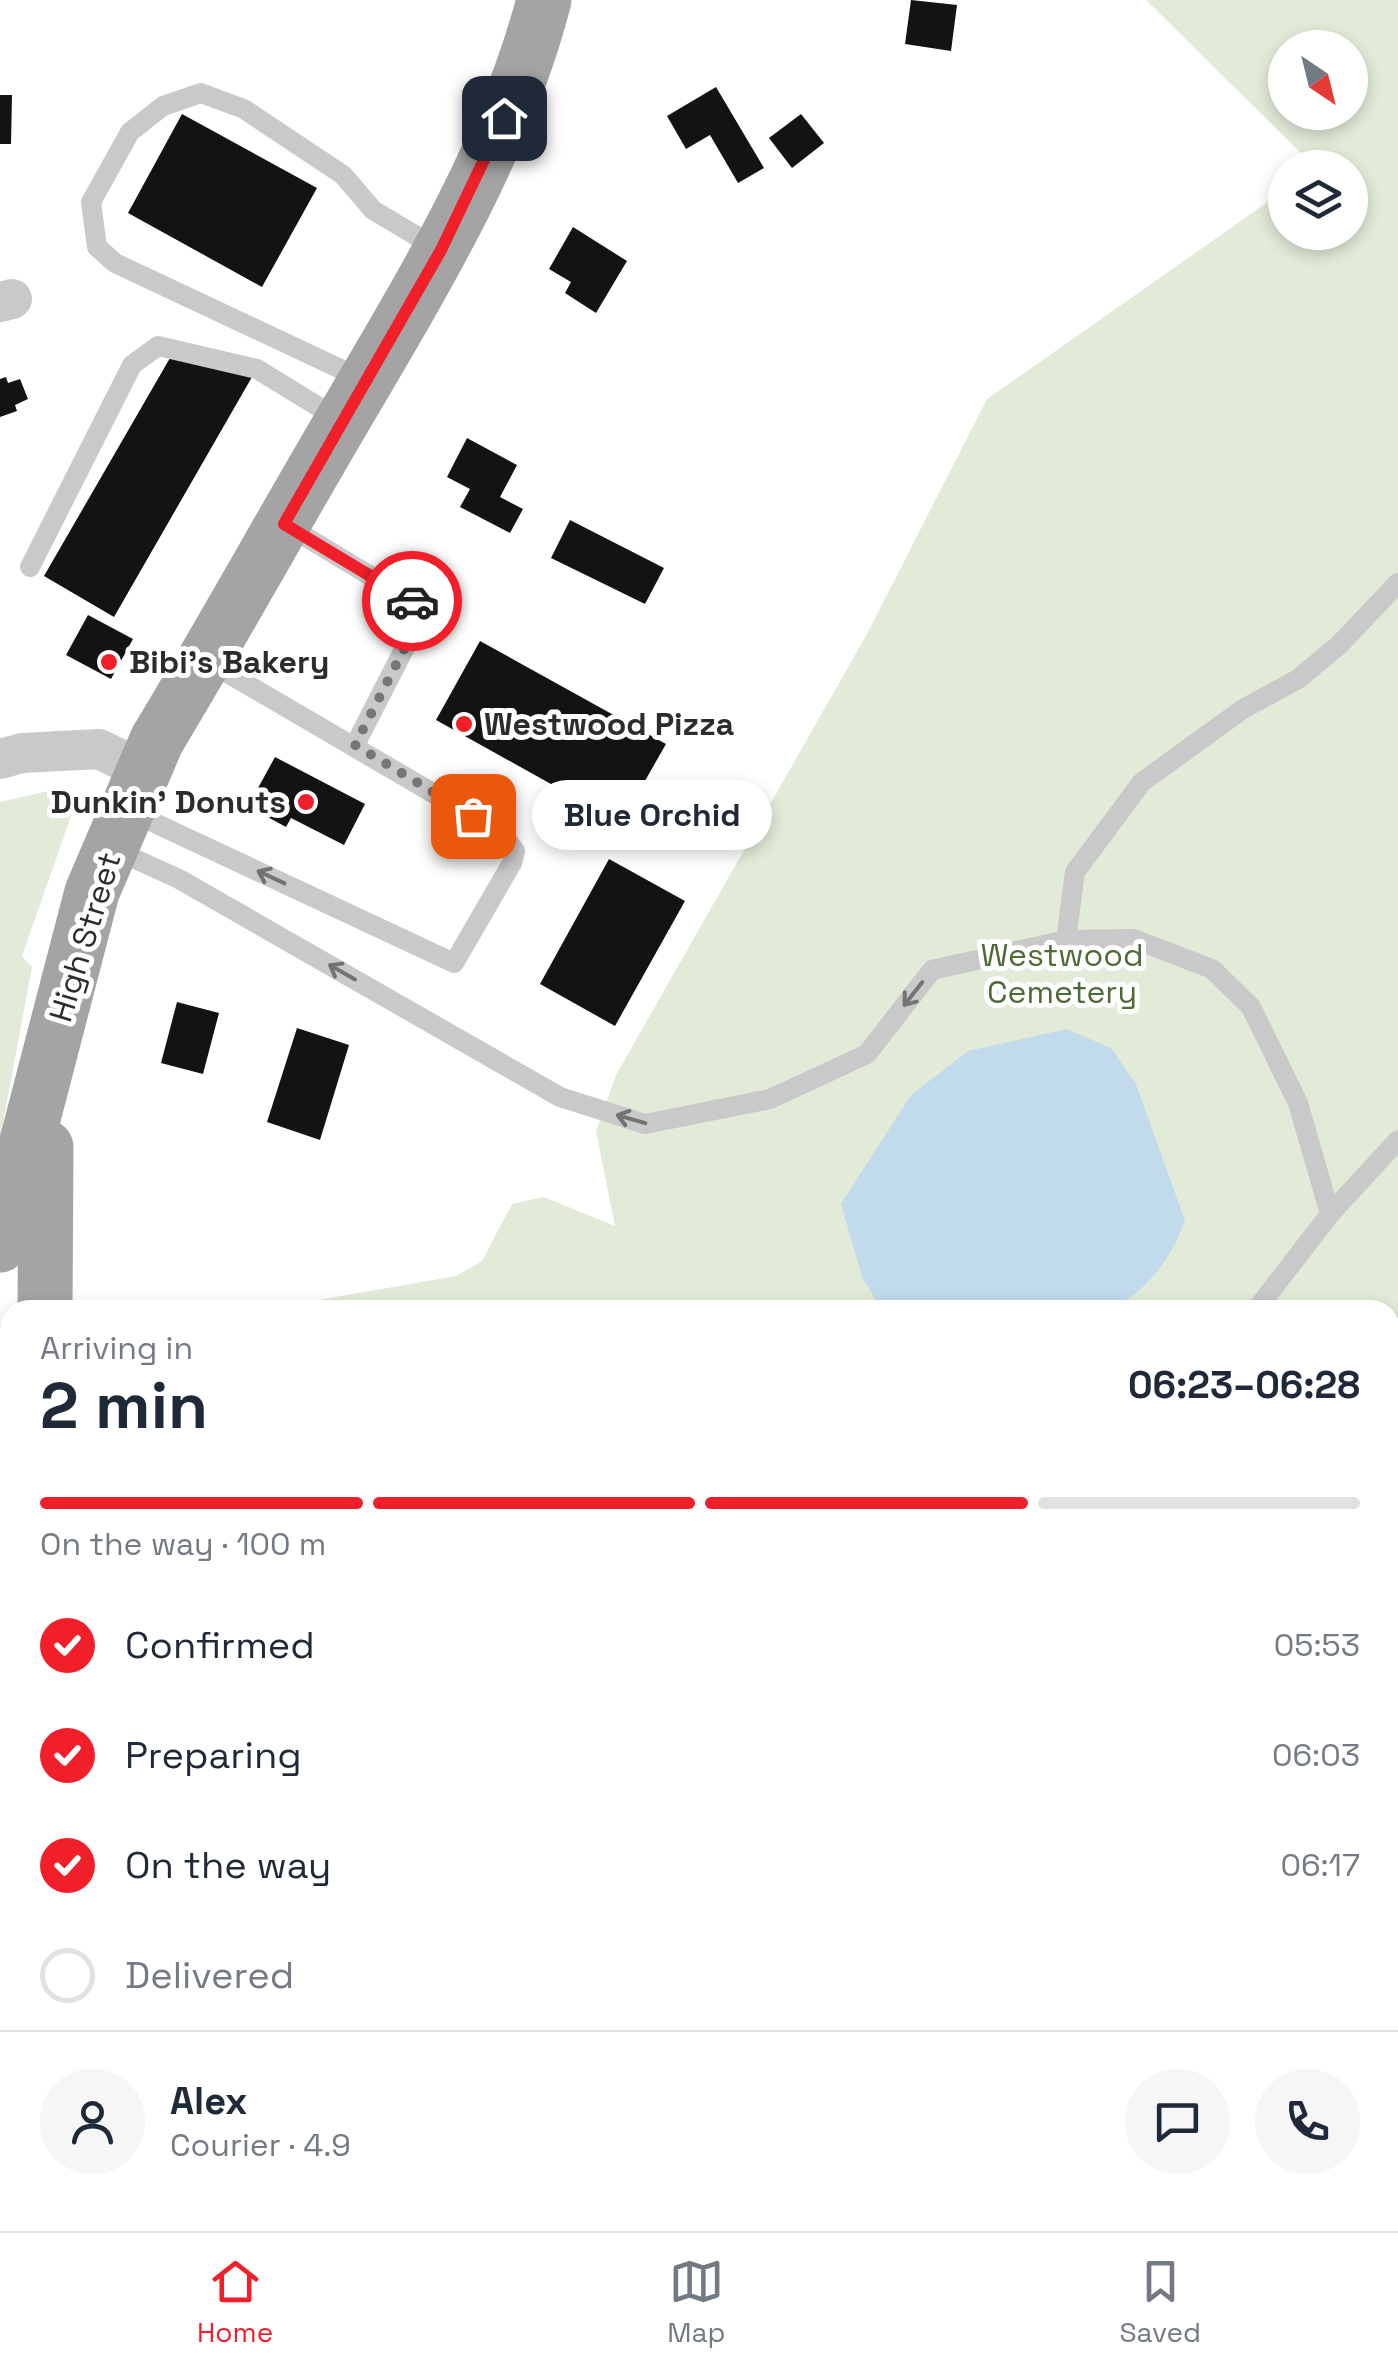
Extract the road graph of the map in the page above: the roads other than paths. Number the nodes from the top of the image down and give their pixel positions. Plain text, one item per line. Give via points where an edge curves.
1 (544, 0) edge
2 (441, 250) junction
3 (354, 401) junction
4 (284, 524) junction
5 (30, 567) dead end
6 (1398, 583) edge
7 (205, 660) junction
8 (355, 745) junction
9 (0, 758) edge
10 (126, 809) junction
11 (1066, 940) junction
12 (46, 1079) junction
13 (1398, 1140) edge
14 (1330, 1214) junction
15 (0, 1245) edge
16 (45, 1300) edge
17 (1264, 1300) edge

1 - 2 main road, High Street via 489,154
2 - 3 main road, High Street
2 - 3 lane via 374,210 343,174 244,109 201,93 163,106 130,132 90,202 97,247
3 - 4 main road, High Street
3 - 5 lane via 158,346 132,365
4 - 7 main road, High Street
4 - 8 lane via 412,601 420,618
6 - 11 lane via 1298,679 1243,709 1142,782 1075,872
7 - 8 lane
7 - 10 main road, High Street
8 -> 10 lane via 503,834 515,851 454,963
9 - 10 street via 99,749
11 -> 10 lane via 932,970 866,1054 770,1099 646,1124 560,1097 180,879
10 - 12 main road, High Street via 72,958
11 - 14 lane via 1134,939 1212,969 1251,1006 1298,1104
12 - 15 main road, High Street
12 - 16 main road, High Street
13 - 14 lane
14 - 17 lane

